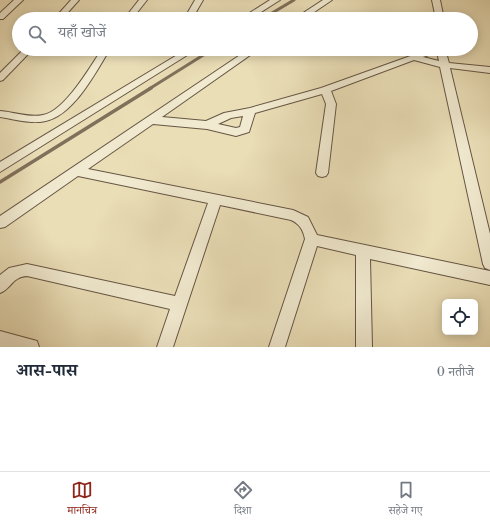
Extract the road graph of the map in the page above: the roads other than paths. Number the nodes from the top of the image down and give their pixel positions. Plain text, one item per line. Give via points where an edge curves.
1 (19, 0) edge
2 (76, 0) edge
3 (143, 0) edge
4 (199, 0) edge
5 (276, 0) edge
6 (328, 0) edge
7 (436, 0) edge
8 (65, 12) edge
9 (134, 12) edge
10 (192, 12) edge
11 (256, 12) edge
12 (309, 12) edge
13 (439, 12) edge
14 (0, 17) edge
15 (22, 56) edge
16 (101, 56) edge
17 (182, 56) edge
18 (245, 56) edge
19 (416, 56) edge
20 (442, 56) edge
21 (413, 57) junction
22 (444, 65) junction
23 (490, 70) edge
24 (0, 78) edge
25 (325, 90) junction
26 (250, 111) junction
27 (0, 114) edge
28 (151, 120) junction
29 (207, 125) junction
30 (0, 168) edge
31 (75, 171) junction
32 (322, 173) dead end
33 (215, 200) junction
34 (0, 223) edge
35 (312, 238) junction
36 (363, 251) junction
37 (490, 264) edge
38 (490, 278) edge
39 (0, 286) edge
40 (179, 304) junction
41 (0, 339) edge
42 (31, 347) edge
43 (165, 347) edge
44 (277, 347) edge
45 (364, 347) edge

1 - 14 street
2 - 8 street
3 - 9 street
4 - 10 street
5 - 11 street
6 - 12 street
7 - 13 street
15 - 24 street
16 - 27 street via 58,114 42,119
17 - 30 street
18 - 28 street
19 - 21 street
20 - 22 street
21 - 22 street
21 - 25 street
22 - 23 street
22 - 37 street
25 - 26 street
25 - 32 street via 331,104
26 - 29 street via 224,116
26 - 29 street via 245,129 240,132
28 - 29 street
28 - 31 street
31 - 33 street
31 - 34 street
33 - 35 street via 302,218 308,223
33 - 40 street
35 - 36 street
35 - 44 street
36 - 38 street
36 - 45 street
39 - 40 street via 14,272 27,270
40 - 43 street
41 - 42 street

